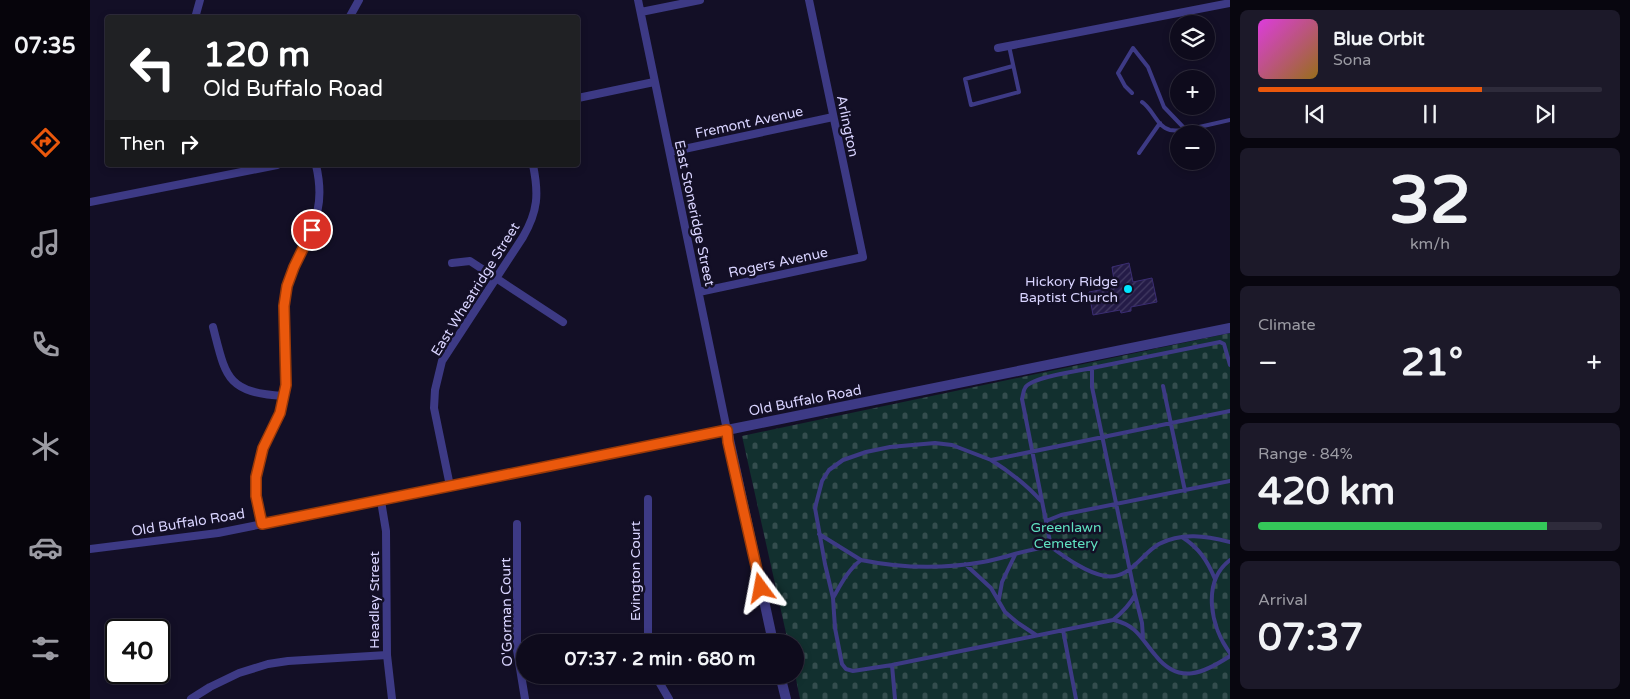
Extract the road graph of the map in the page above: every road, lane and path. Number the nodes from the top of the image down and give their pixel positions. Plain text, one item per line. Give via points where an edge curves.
1 (200, 0) edge
2 (359, 0) edge
3 (638, 0) edge
4 (700, 0) edge
5 (809, 0) edge
6 (1230, 3) edge
7 (641, 12) junction
8 (195, 15) edge
9 (351, 15) edge
10 (1009, 46) junction
11 (998, 48) dead end
12 (1013, 66) junction
13 (654, 82) junction
14 (1132, 93) dead end
15 (580, 98) edge
16 (1142, 102) dead end
17 (833, 117) junction
18 (1230, 120) edge
19 (1160, 124) junction
20 (1181, 125) edge
21 (1208, 125) edge
22 (1170, 130) edge
23 (670, 152) junction
24 (1139, 153) dead end
25 (267, 167) edge
26 (316, 167) edge
27 (534, 167) edge
28 (90, 202) edge
29 (863, 257) joint
30 (452, 263) dead end
31 (496, 278) junction
32 (699, 292) junction
33 (563, 322) dead end
34 (213, 327) dead end
35 (1230, 328) edge
36 (1230, 365) edge
37 (1092, 368) junction
38 (1163, 386) dead end
39 (283, 396) junction
40 (1230, 411) edge
41 (1170, 422) junction
42 (727, 430) junction
43 (1102, 436) junction
44 (1032, 451) junction
45 (991, 460) junction
46 (1230, 481) edge
47 (450, 486) junction
48 (1185, 491) junction
49 (648, 499) dead end
50 (380, 501) junction
51 (1042, 503) junction
52 (1116, 504) junction
53 (1046, 520) junction
54 (262, 524) junction
55 (517, 524) dead end
56 (819, 534) junction
57 (1182, 537) junction
58 (1230, 542) edge
59 (1051, 547) junction
60 (90, 549) edge
61 (1015, 555) junction
62 (861, 560) junction
63 (1230, 560) edge
64 (965, 564) junction
65 (1129, 570) junction
66 (1215, 578) junction
67 (1134, 595) junction
68 (833, 598) junction
69 (999, 599) junction
70 (1113, 620) junction
71 (1062, 630) junction
72 (648, 634) edge
73 (771, 634) edge
74 (1036, 635) junction
75 (1143, 638) junction
76 (387, 655) junction
77 (1230, 655) edge
78 (892, 665) junction
79 (660, 684) edge
80 (782, 684) edge
81 (191, 699) edge
82 (392, 699) edge
83 (525, 699) edge
84 (669, 699) edge
85 (786, 699) edge
86 (895, 699) edge
87 (1076, 699) edge

1 - 8 street
2 - 9 street
3 - 7 street, East Stoneridge Street
4 - 7 street
5 - 17 street, Arlington
6 - 10 street
7 - 13 street, East Stoneridge Street
10 - 11 street
10 - 12 lane
12 - 12 lane via 1019,92 971,105 965,79
13 - 15 street
13 - 23 street, East Stoneridge Street
14 - 20 lane via 1118,73 1133,48 1148,67 1164,107
16 - 19 lane
17 - 23 street, Fremont Avenue
17 - 29 street, Arlington
18 - 21 lane
19 - 22 lane
19 - 24 lane
23 - 32 street, East Stoneridge Street
25 - 28 street
26 - 39 street via 320,186 318,212 287,286 284,306 286,374
27 - 31 street, East Wheatridge Street via 537,192 533,220
29 - 32 street, Rogers Avenue
30 - 31 street via 470,261
31 - 33 street
31 - 47 street, East Wheatridge Street via 442,361 436,380 434,408
32 - 42 street, East Stoneridge Street
34 - 39 street via 223,366 232,380 254,392
35 - 42 street, Old Buffalo Road
36 - 37 lane via 1227,349 1220,342
37 - 43 lane via 1092,387
37 - 44 lane via 1042,378 1025,387 1022,399
38 - 41 lane
39 - 54 street via 280,413 257,468 256,496
40 - 41 lane
41 - 43 lane
41 - 48 lane
42 - 47 street, Old Buffalo Road
42 - 73 street
43 - 44 lane
43 - 52 lane
44 - 45 lane
44 - 51 lane
45 - 51 lane via 1017,477
45 - 56 lane via 952,445 935,443 890,447 843,460 829,470 818,493 815,508
46 - 48 lane
47 - 50 street, Old Buffalo Road
48 - 52 lane
49 - 72 street, Evington Court
50 - 54 street, Old Buffalo Road
50 - 76 street, Headley Street via 386,531
51 - 53 lane
52 - 53 lane
52 - 65 lane
53 - 59 lane
54 - 60 street, Old Buffalo Road via 200,536
55 - 83 street, O'Gorman Court via 517,650
56 - 62 lane
56 - 68 lane
57 - 58 lane via 1198,536
57 - 65 lane via 1158,544
57 - 66 lane via 1209,563
59 - 61 lane
59 - 65 lane via 1082,567 1105,576
61 - 64 lane
61 - 69 lane via 1002,582
62 - 64 lane via 890,565
62 - 68 lane via 843,579
63 - 66 lane
64 - 69 lane via 987,583
65 - 67 lane
66 - 77 lane via 1212,592 1215,624
67 - 70 lane via 1130,604
67 - 75 lane
68 - 78 lane via 835,628 842,664 846,669 860,671
69 - 74 lane via 1005,612
70 - 71 lane
70 - 75 lane via 1136,629
71 - 74 lane
71 - 87 lane
74 - 78 lane
75 - 77 lane via 1162,664 1186,675 1214,667
76 - 81 street via 268,664 239,673
76 - 82 street, Headley Street
78 - 86 lane
79 - 84 street
80 - 85 street

